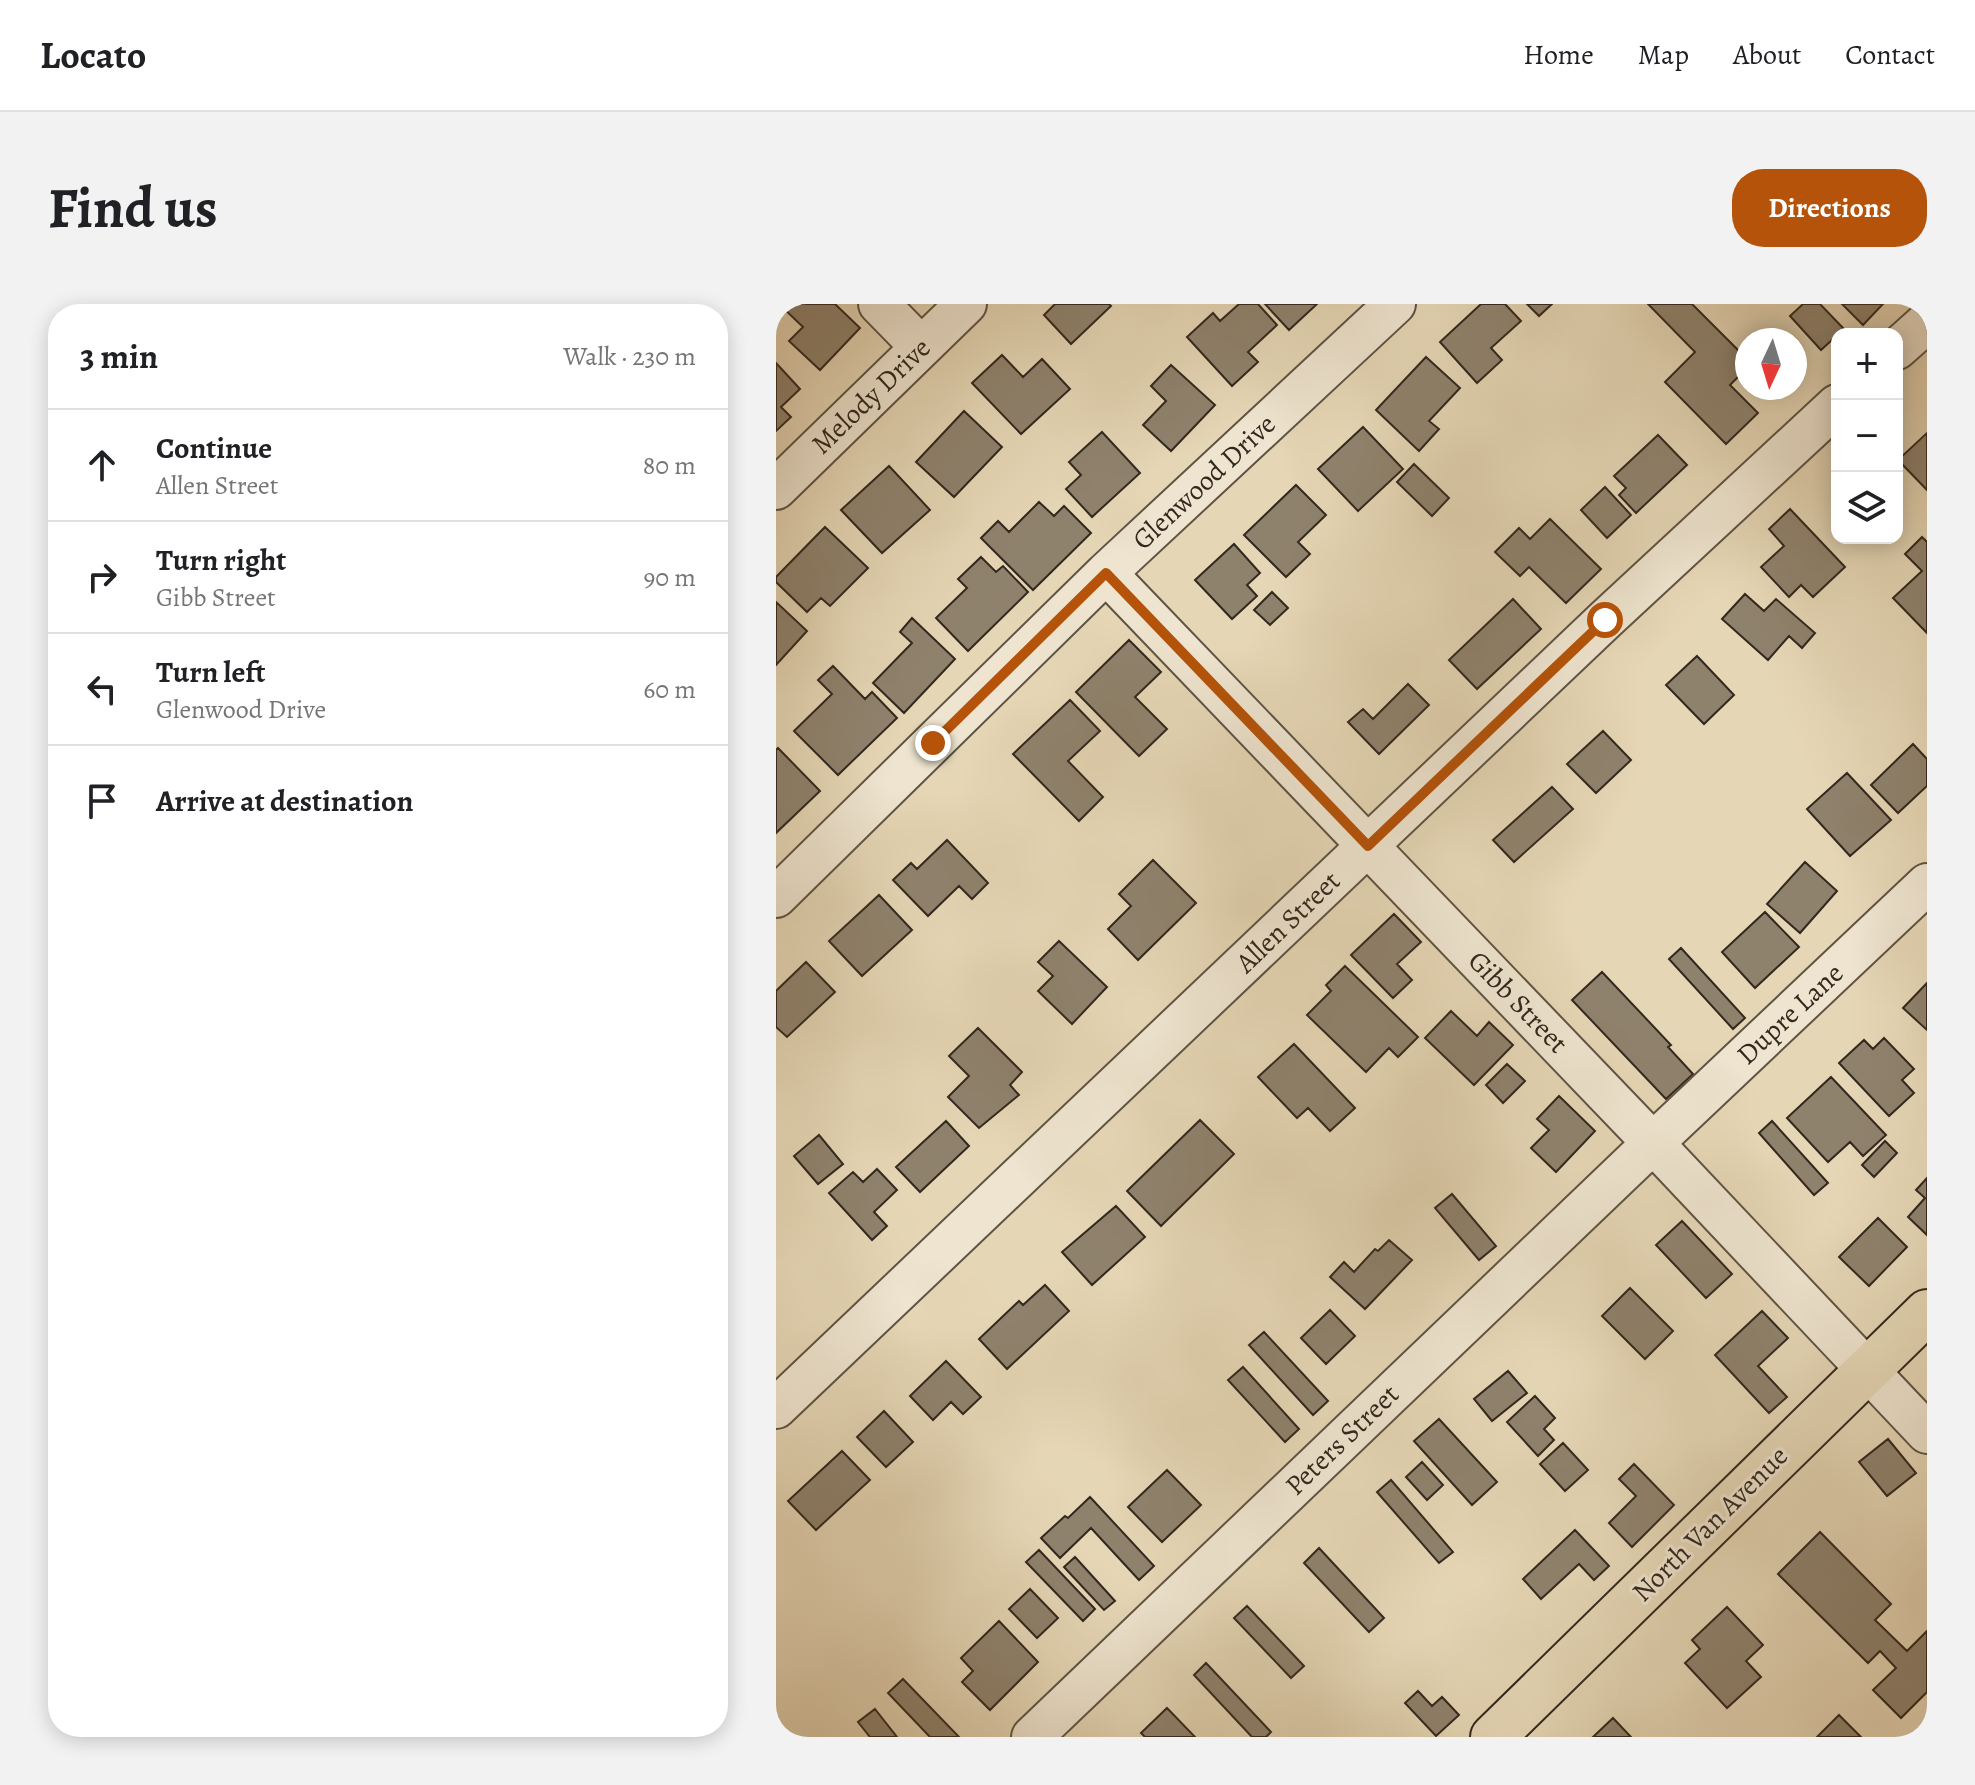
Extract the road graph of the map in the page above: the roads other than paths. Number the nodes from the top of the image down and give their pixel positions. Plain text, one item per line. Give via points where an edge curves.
1 (879, 304) edge
2 (966, 304) edge
3 (1395, 304) edge
4 (1927, 322) edge
5 (1903, 344) edge
6 (921, 347) junction
7 (1831, 411) edge
8 (776, 489) edge
9 (1106, 573) junction
10 (1368, 846) junction
11 (1927, 884) edge
12 (776, 897) edge
13 (1653, 1143) junction
14 (1927, 1312) edge
15 (1867, 1369) junction
16 (776, 1408) edge
17 (1927, 1433) edge
18 (1032, 1737) edge
19 (1493, 1737) edge

1 - 6 street
2 - 6 street, Melody Drive
3 - 9 street, Glenwood Drive
4 - 5 street
6 - 8 street, Melody Drive
7 - 10 street, Allen Street
9 - 10 street, Gibb Street
9 - 12 street, Glenwood Drive
10 - 13 street, Gibb Street
10 - 16 street, Allen Street
11 - 13 street, Dupre Lane
13 - 15 street, Gibb Street
13 - 18 street, Peters Street
14 - 15 main road, North Van Avenue
15 - 17 street, Gibb Street
15 - 19 main road, North Van Avenue

